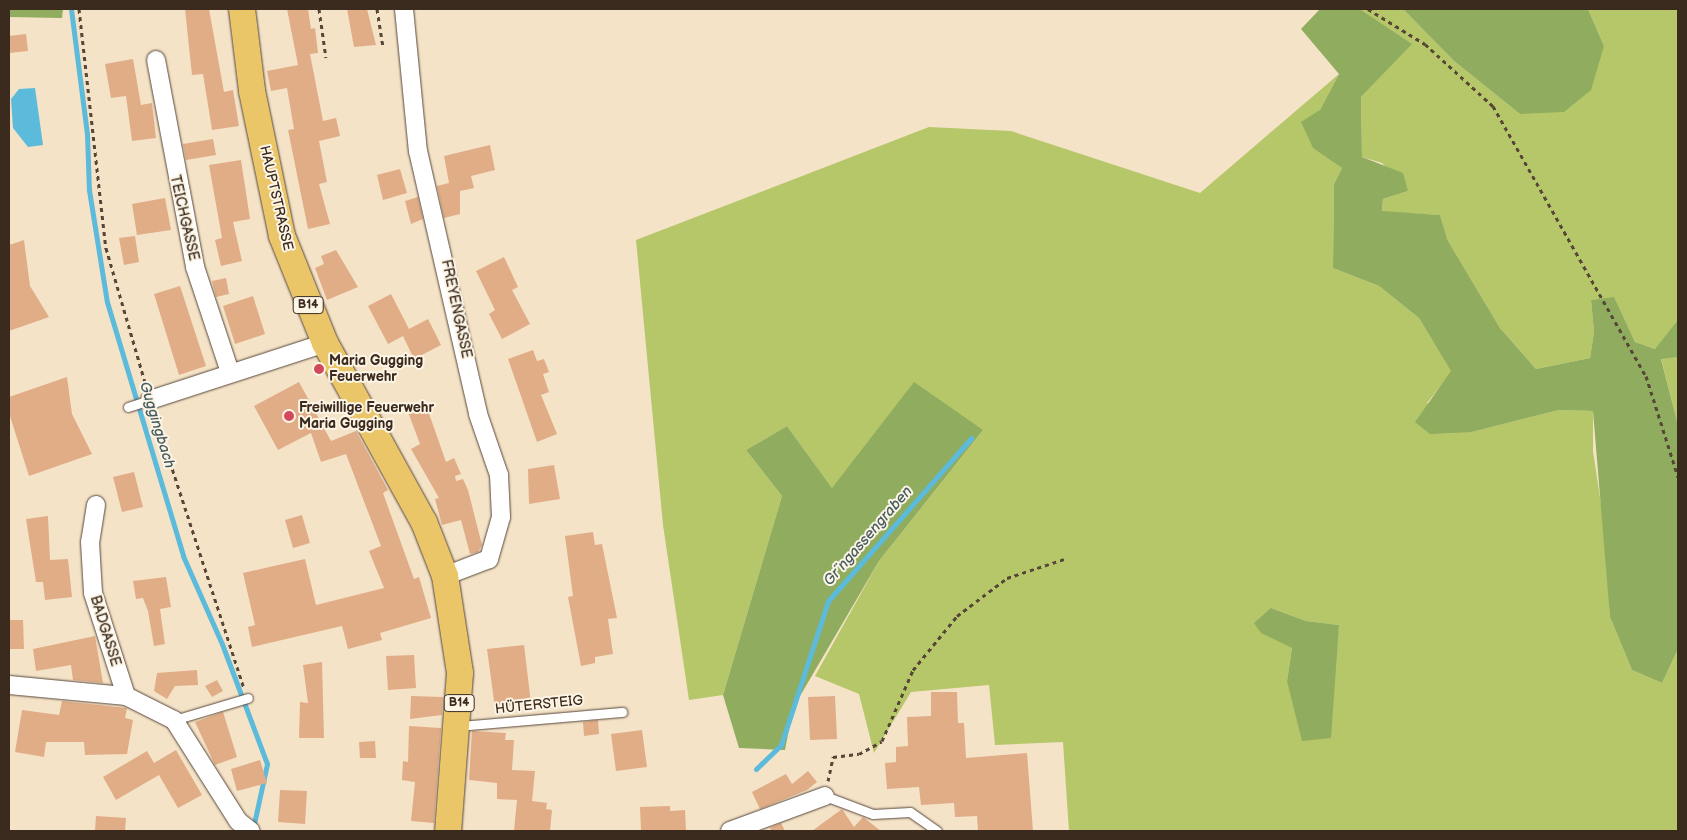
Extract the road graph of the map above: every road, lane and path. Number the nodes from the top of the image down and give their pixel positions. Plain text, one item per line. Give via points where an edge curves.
1 (79, 9) edge
2 (242, 9) edge
3 (320, 9) edge
4 (377, 9) edge
5 (404, 9) edge
6 (1368, 9) edge
7 (383, 48) dead end
8 (326, 58) dead end
9 (156, 60) dead end
10 (325, 343) junction
11 (230, 372) junction
12 (150, 400) junction
13 (128, 407) dead end
14 (1678, 477) edge
15 (96, 505) dead end
16 (1064, 559) dead end
17 (445, 576) junction
18 (9, 685) edge
19 (126, 696) junction
20 (247, 699) joint
21 (622, 712) dead end
22 (174, 720) junction
23 (459, 726) junction
24 (825, 796) junction
25 (242, 827) edge
26 (448, 831) edge
27 (730, 831) edge
28 (937, 831) edge

1 - 12 path via 106,248
2 - 10 main road, HAUPTSTRASSE / B14 via 252,91 282,236
3 - 8 path
4 - 7 path
5 - 17 street, FREYENGASSE via 418,151 478,414 499,475 501,518 489,559
6 - 14 path via 1425,44 1493,106 1646,376
9 - 11 street, TEICHGASSE via 195,267
10 - 11 street
10 - 17 main road, HAUPTSTRASSE / B14 via 424,522
11 - 12 street
12 - 13 lane
12 - 20 path
15 - 19 street, BADGASSE via 90,542 93,593
16 - 24 path via 1007,578 957,616 913,670 882,741 859,754 833,757
17 - 23 main road, HAUPTSTRASSE / B14 via 460,673
18 - 19 street
19 - 22 street
20 - 22 lane
21 - 23 lane, HÜTERSTEIG
22 - 25 street
23 - 26 main road, HAUPTSTRASSE / B14
24 - 27 street
24 - 28 lane via 873,814 910,812

